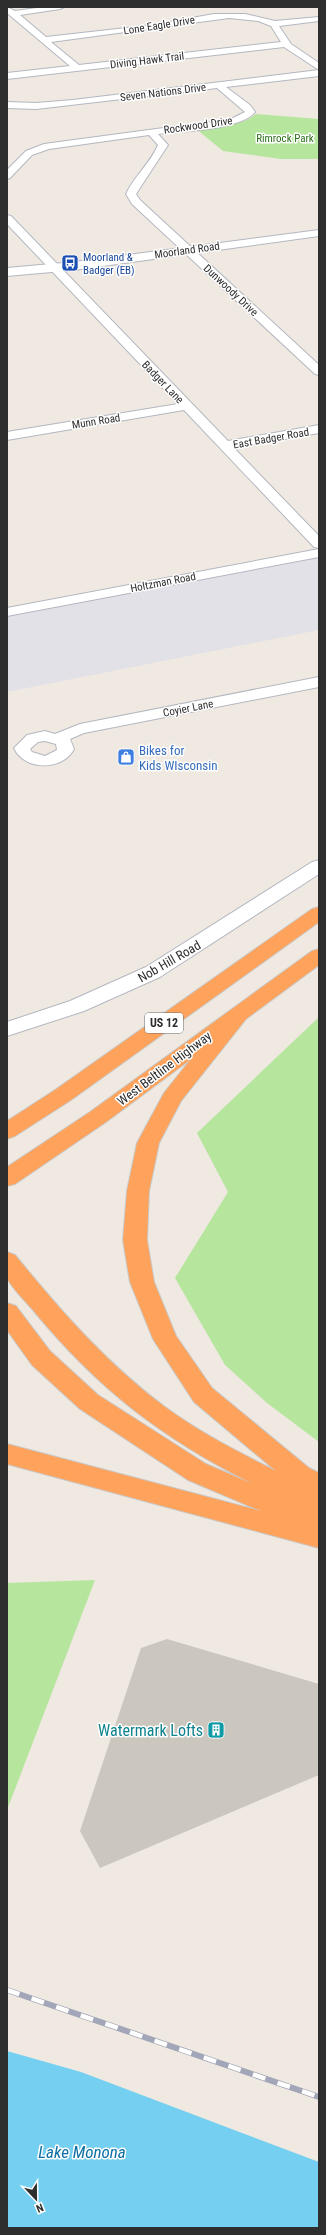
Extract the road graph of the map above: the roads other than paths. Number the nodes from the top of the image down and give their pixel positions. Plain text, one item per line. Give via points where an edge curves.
1 (60, 7) edge
2 (10, 12) edge
3 (319, 19) edge
4 (274, 24) junction
5 (44, 40) junction
6 (287, 44) junction
7 (319, 67) edge
8 (77, 68) junction
9 (319, 73) edge
10 (7, 76) edge
11 (218, 86) junction
12 (7, 105) edge
13 (151, 132) junction
14 (7, 176) edge
15 (7, 218) edge
16 (319, 233) edge
17 (187, 250) junction
18 (54, 268) junction
19 (7, 272) edge
20 (319, 371) edge
21 (186, 406) junction
22 (319, 429) edge
23 (7, 436) edge
24 (224, 446) junction
25 (319, 544) edge
26 (319, 553) edge
27 (7, 612) edge
28 (319, 682) edge
29 (58, 738) dead end
30 (319, 866) edge
31 (319, 913) edge
32 (319, 955) edge
33 (241, 1011) junction
34 (7, 1029) edge
35 (7, 1131) edge
36 (7, 1178) edge
37 (7, 1261) edge
38 (7, 1312) edge
39 (7, 1454) edge
40 (319, 1484) edge
41 (319, 1505) edge
42 (319, 1523) edge
43 (319, 1537) edge

1 - 2 street
2 - 5 street
3 - 4 street
4 - 5 street, Lone Eagle Drive via 253,18 219,17 153,28
4 - 6 street
5 - 8 street
6 - 7 street
6 - 8 street, Diving Hawk Trail
8 - 10 street, Diving Hawk Trail
9 - 11 street, Seven Nations Drive
11 - 12 street, Seven Nations Drive via 73,103
11 - 13 street, Rockwood Drive via 247,107 250,112 248,115 238,120
13 - 14 street via 47,146 29,153
13 - 17 street, Dunwoody Drive via 163,145 131,194 136,202
15 - 18 street, Badger Lane
16 - 17 street, Moorland Road
17 - 18 street, Moorland Road
17 - 20 street, Dunwoody Drive
18 - 19 street, Moorland Road
18 - 21 street, Badger Lane
21 - 23 street, Munn Road
21 - 24 street, Badger Lane
22 - 24 street, East Badger Road
24 - 25 street, Badger Lane
26 - 27 street, Holtzman Road
28 - 29 street, Coyier Lane via 80,729
30 - 34 street, Nob Hill Road via 154,972 77,1006
31 - 35 highway, US 12
32 - 33 highway, West Beltline Highway / US 12
33 - 36 highway, West Beltline Highway / US 12 via 98,1117
33 - 40 highway via 172,1098 148,1143 138,1191 135,1240 142,1282 165,1339 203,1395 300,1476
37 - 41 highway via 34,1296 79,1346 119,1384 181,1431 224,1457
38 - 42 highway via 41,1358 89,1402 197,1472
39 - 43 highway

